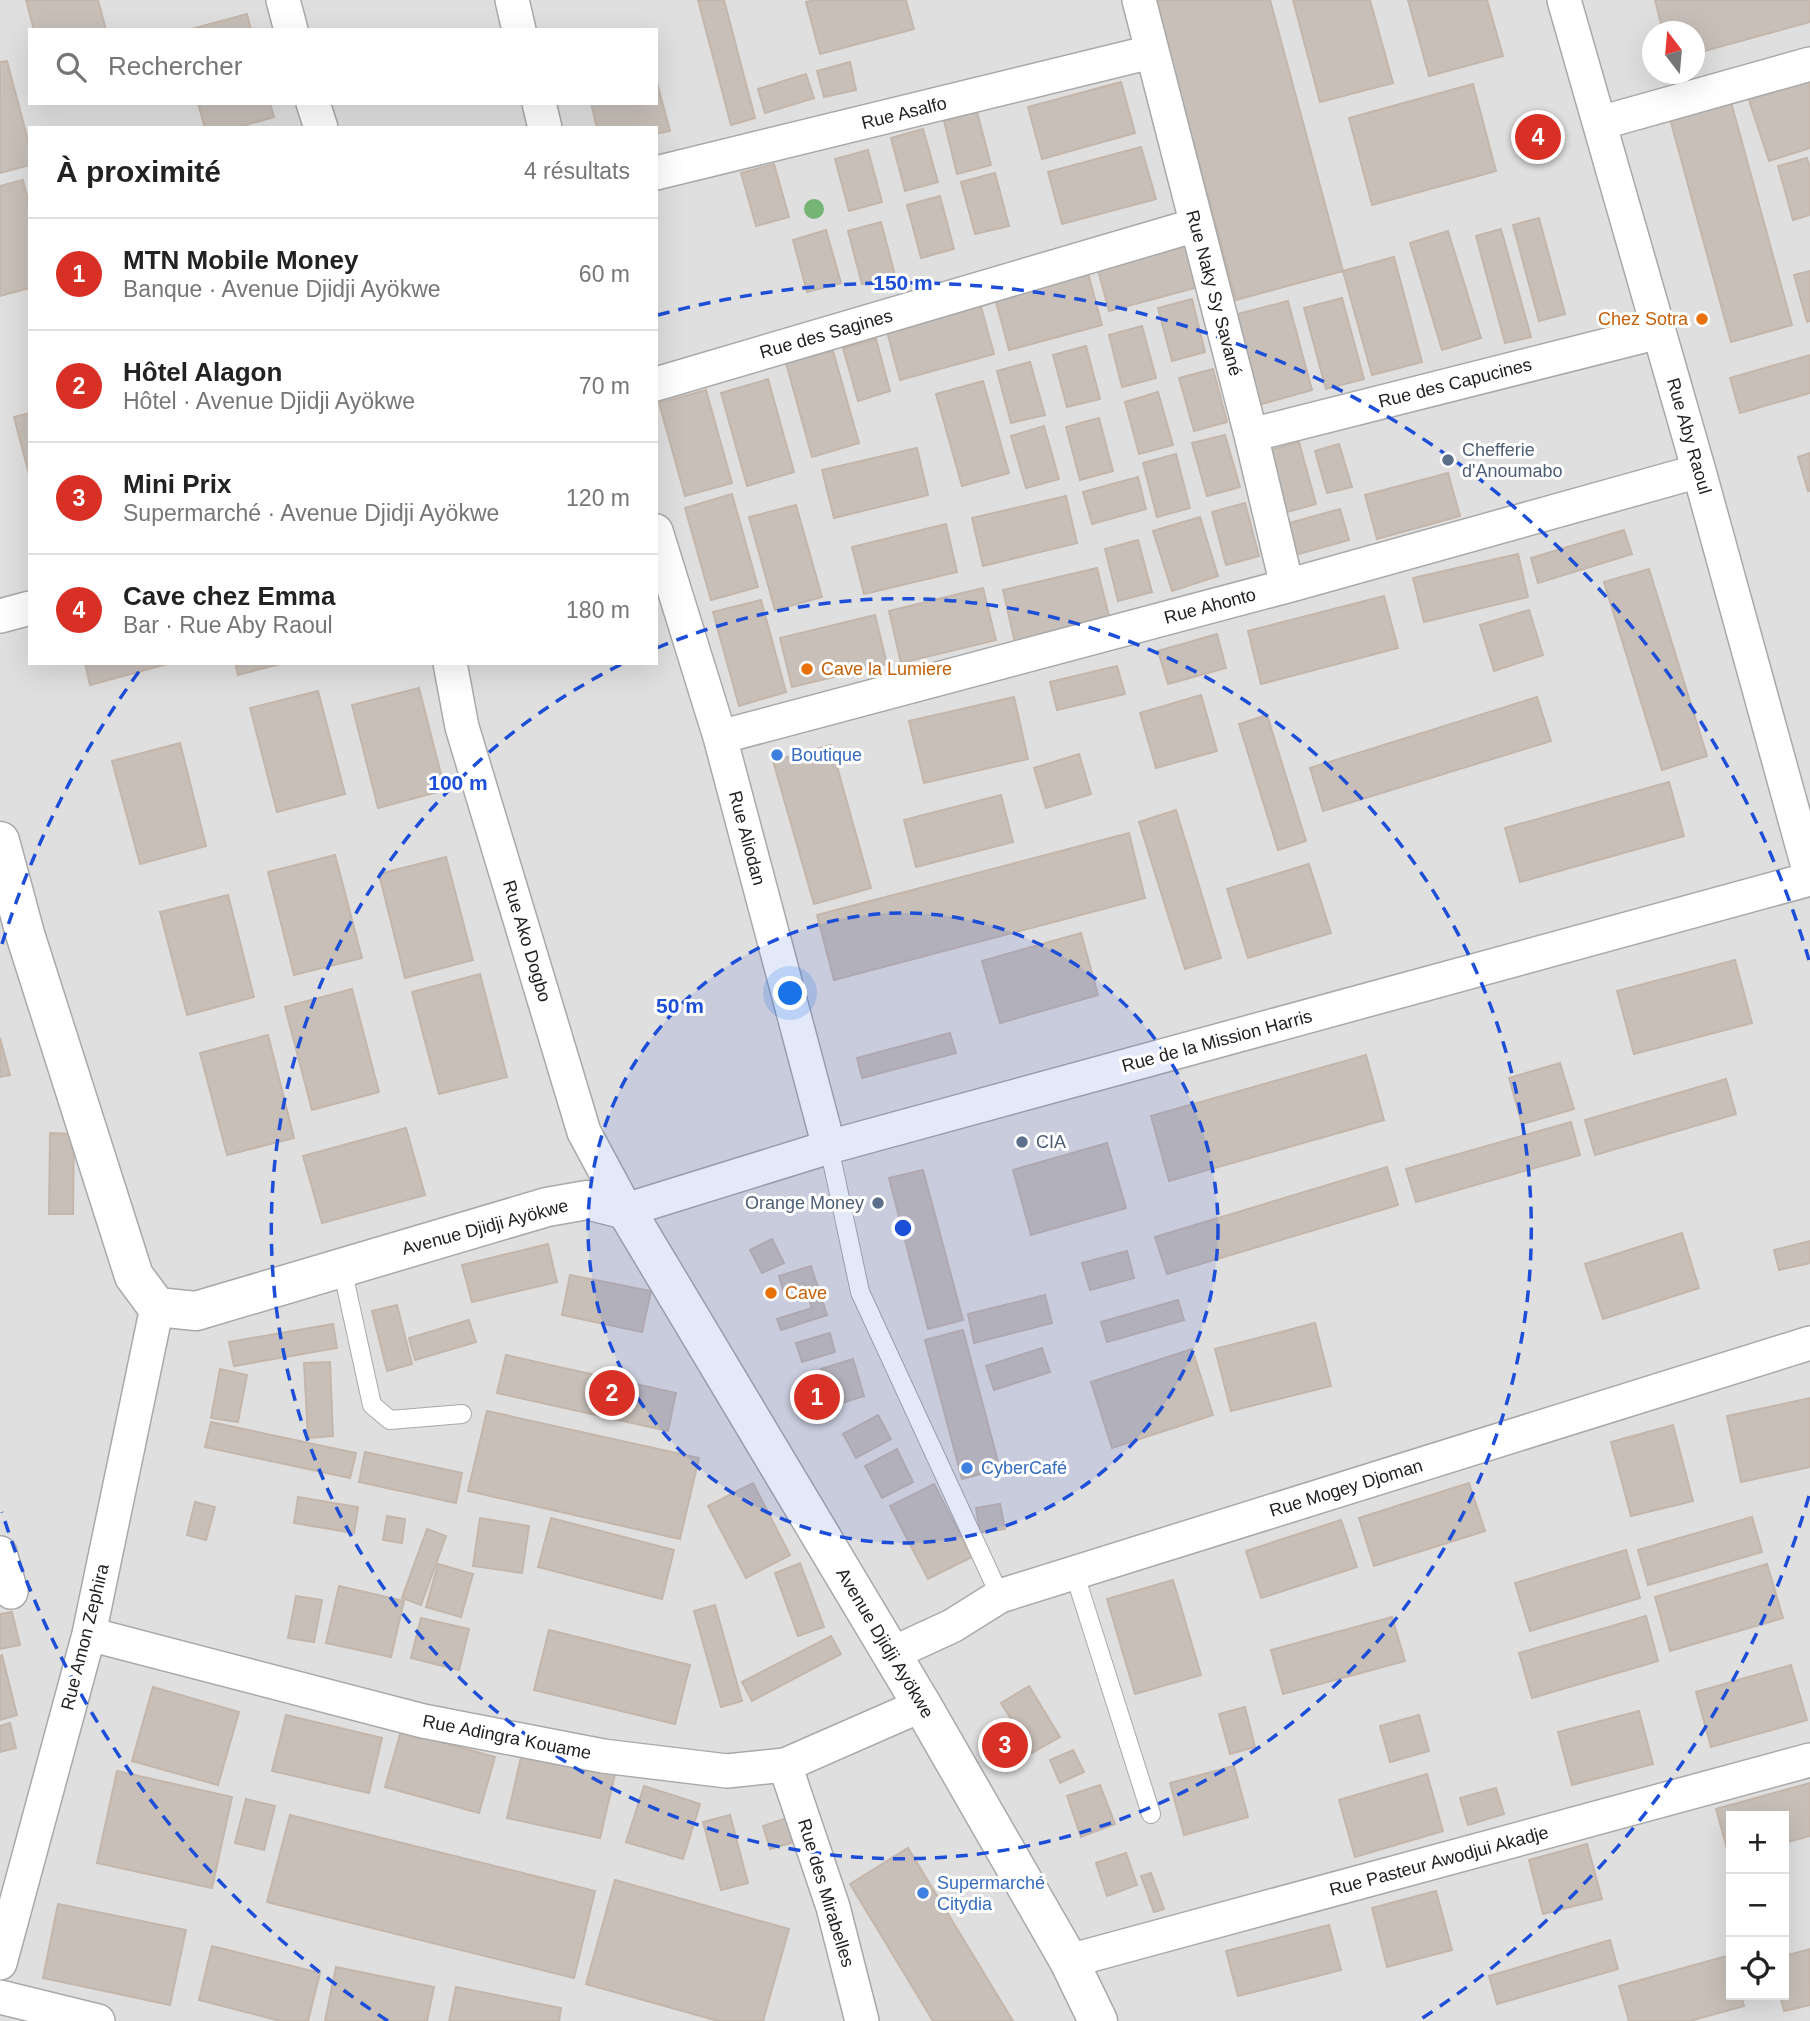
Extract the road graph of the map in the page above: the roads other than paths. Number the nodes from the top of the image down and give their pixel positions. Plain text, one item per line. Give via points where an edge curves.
1 (283, 0) edge
2 (512, 0) edge
3 (1139, 0) edge
4 (1564, 0) edge
5 (291, 28) edge
6 (519, 28) edge
7 (1151, 52) junction
8 (1810, 64) edge
9 (314, 105) edge
10 (539, 105) edge
11 (1600, 124) junction
12 (320, 126) edge
13 (545, 126) edge
14 (658, 173) edge
15 (1196, 225) junction
16 (1660, 332) junction
17 (658, 383) edge
18 (1251, 435) junction
19 (1699, 471) junction
20 (658, 537) edge
21 (1287, 586) junction
22 (28, 609) edge
23 (0, 616) edge
24 (450, 665) edge
25 (720, 737) junction
26 (0, 842) edge
27 (1810, 877) edge
28 (13, 937) edge
29 (830, 1147) junction
30 (626, 1210) junction
31 (342, 1268) junction
32 (157, 1307) junction
33 (1810, 1343) edge
34 (462, 1414) dead end
35 (0, 1553) edge
36 (1074, 1572) junction
37 (11, 1592) dead end
38 (1000, 1596) junction
39 (89, 1634) junction
40 (891, 1654) junction
41 (922, 1704) junction
42 (1810, 1760) edge
43 (785, 1765) junction
44 (1151, 1814) dead end
45 (1069, 1961) junction
46 (0, 1963) edge
47 (0, 1997) edge
48 (98, 2021) edge
49 (862, 2021) edge
50 (1098, 2021) edge

1 - 5 street
2 - 6 street
3 - 7 street, Rue Naky Sy Savané
4 - 11 street, Rue Aby Raoul
7 - 14 street, Rue Asalfo
7 - 15 street, Rue Naky Sy Savané
8 - 11 street
9 - 12 street
10 - 13 street
11 - 16 street, Rue Aby Raoul
15 - 17 street, Rue des Sagines
15 - 18 street, Rue Naky Sy Savané
16 - 18 street, Rue des Capucines
16 - 19 street, Rue Aby Raoul
18 - 21 street, Rue Naky Sy Savané
19 - 21 street, Rue Ahonto
19 - 27 street, Rue Aby Raoul
20 - 25 street, Rue Aliodan
21 - 25 street, Rue Ahonto
22 - 23 street
24 - 30 street, Rue Ako Dogbo via 462,727 584,1132
25 - 29 street, Rue Aliodan
26 - 28 street
27 - 29 street, Rue de la Mission Harris
28 - 32 street via 134,1276
29 - 30 street, Rue de la Mission Harris
29 - 38 lane via 860,1292
30 - 31 street, Avenue Djidji Ayökwe via 587,1200 547,1207
30 - 40 street, Avenue Djidji Ayökwe
31 - 32 street, Avenue Djidji Ayökwe via 197,1311
31 - 34 lane via 372,1405 390,1420
32 - 39 street, Rue Amon Zephira
33 - 36 street, Rue Mogey Djoman
35 - 37 street
36 - 38 street, Rue Mogey Djoman
36 - 44 lane
38 - 40 street, Rue Mogey Djoman
39 - 43 street, Rue Adingra Kouame via 423,1721 603,1756 727,1771
39 - 46 street, Rue Amon Zephira
40 - 41 street, Avenue Djidji Ayökwe
41 - 43 street, Rue Adingra Kouame
41 - 45 street, Avenue Djidji Ayökwe
42 - 45 street, Rue Pasteur Awodjui Akadje
43 - 49 street, Rue des Mirabelles via 833,1908
45 - 50 street, Avenue Djidji Ayökwe
47 - 48 street

